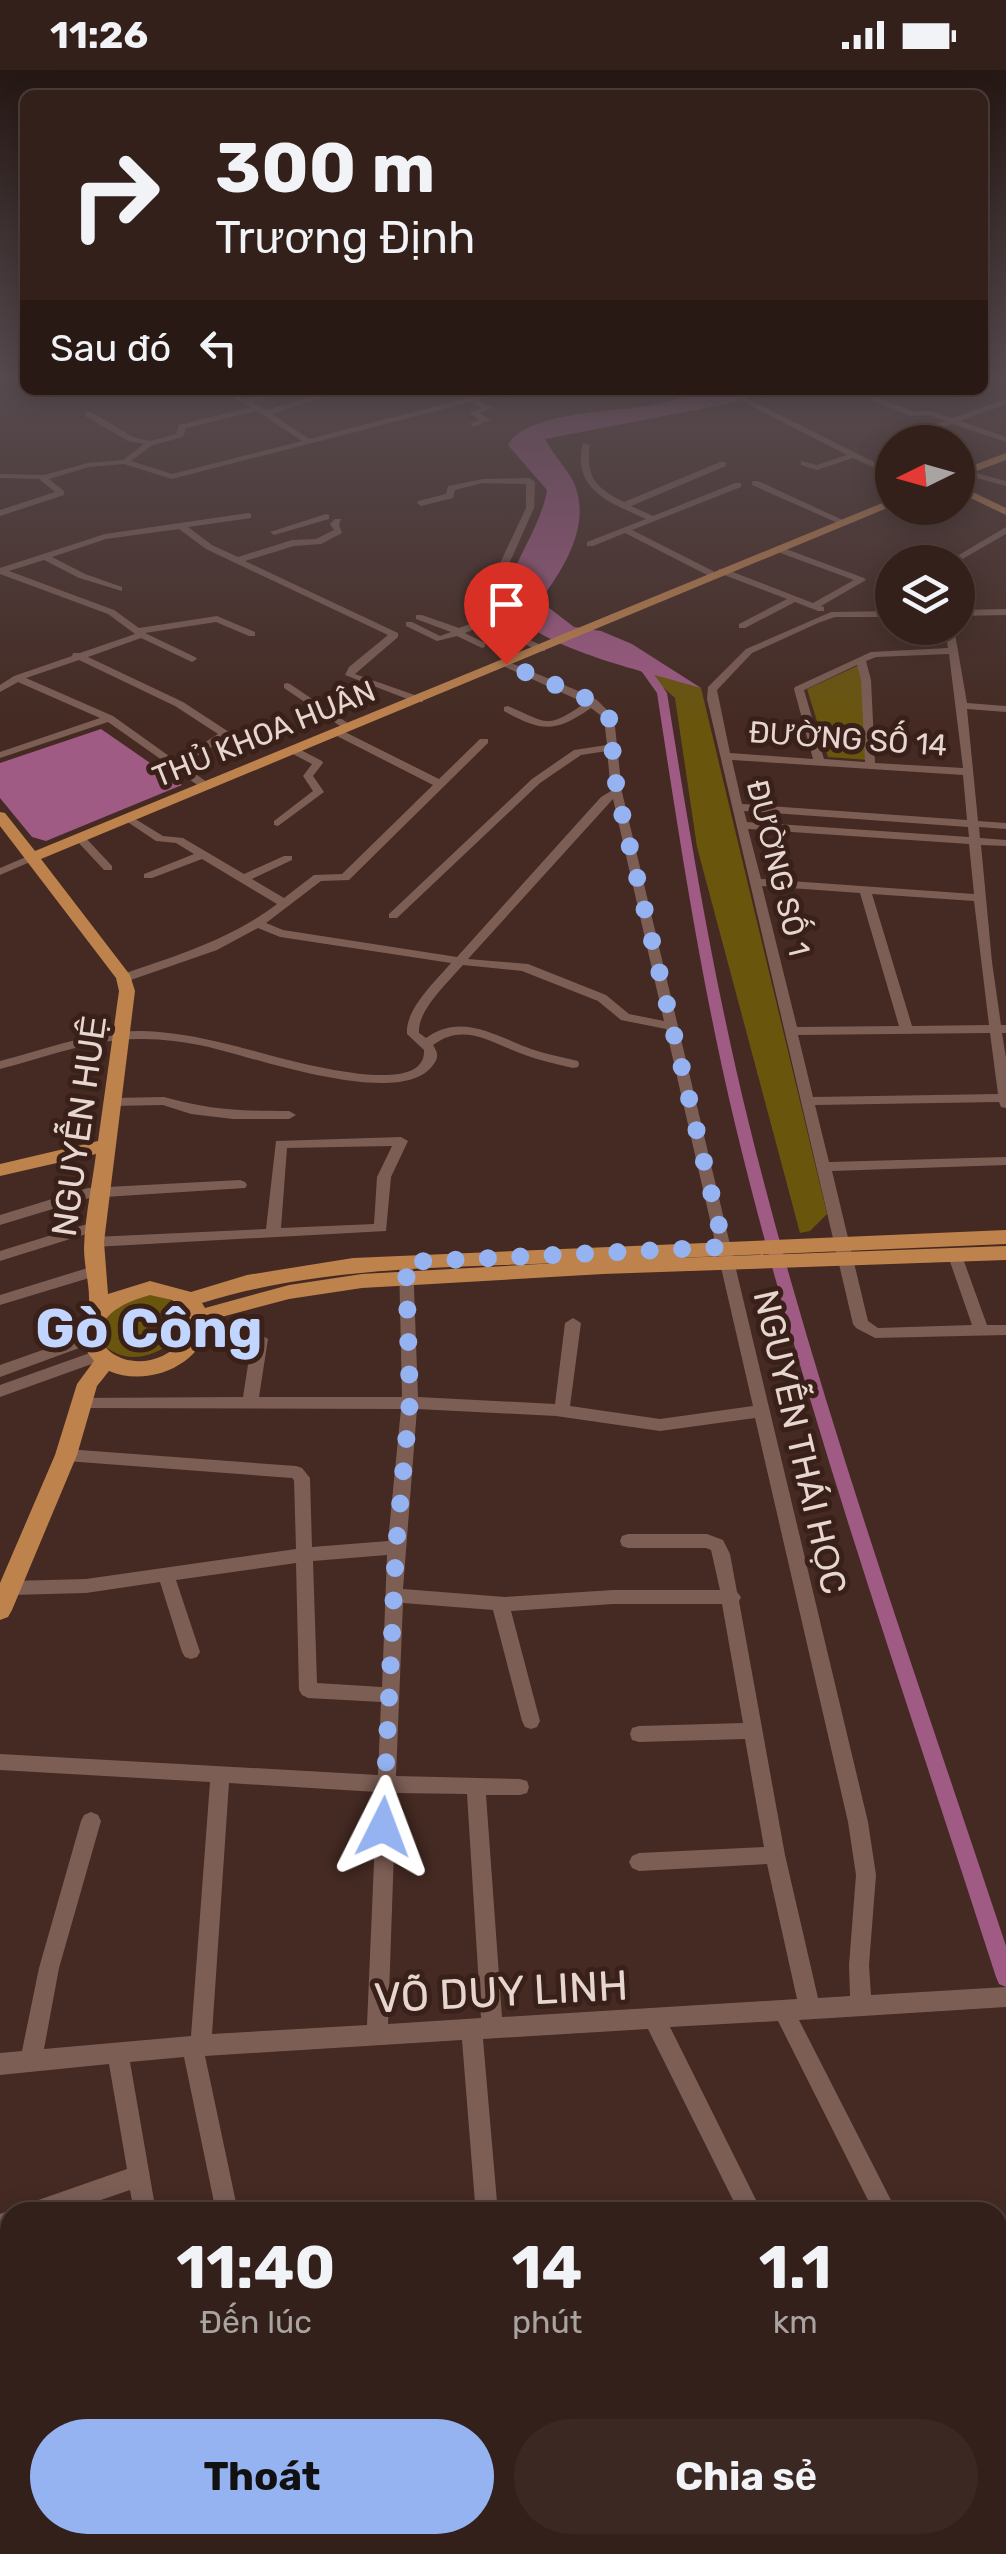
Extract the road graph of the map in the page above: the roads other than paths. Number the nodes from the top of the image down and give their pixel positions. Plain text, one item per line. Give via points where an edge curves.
1 (450, 494) edge
2 (530, 494) edge
3 (605, 494) edge
4 (651, 494) edge
5 (713, 494) edge
6 (779, 494) edge
7 (57, 496) joint
8 (975, 496) edge
9 (73, 503) dead end
10 (421, 503) dead end
11 (625, 505) junction
12 (875, 509) edge
13 (1006, 512) edge
14 (0, 513) edge
15 (248, 516) dead end
16 (326, 517) dead end
17 (653, 518) junction
18 (338, 521) dead end
19 (842, 522) junction
20 (182, 526) junction
21 (625, 530) junction
22 (1006, 530) edge
23 (292, 542) junction
24 (590, 544) dead end
25 (778, 548) junction
26 (975, 548) edge
27 (43, 556) junction
28 (238, 560) junction
29 (0, 571) edge
30 (718, 573) junction
31 (119, 589) dead end
32 (794, 598) junction
33 (813, 606) junction
34 (1006, 612) edge
35 (975, 613) edge
36 (834, 614) junction
37 (875, 614) edge
38 (414, 620) dead end
39 (485, 622) junction
40 (742, 626) dead end
41 (140, 633) junction
42 (459, 633) junction
43 (252, 634) dead end
44 (482, 645) dead end
45 (952, 645) edge
46 (545, 648) junction
47 (953, 650) junction
48 (76, 655) junction
49 (192, 659) dead end
50 (860, 660) junction
51 (506, 664) junction
52 (17, 678) junction
53 (287, 686) dead end
54 (0, 689) edge
55 (419, 700) junction
56 (593, 702) junction
57 (962, 706) junction
58 (508, 709) dead end
59 (1006, 709) edge
60 (109, 718) junction
61 (344, 731) junction
62 (484, 741) dead end
63 (612, 747) junction
64 (295, 751) junction
65 (0, 754) edge
66 (726, 756) junction
67 (819, 762) junction
68 (176, 766) junction
69 (870, 766) junction
70 (968, 772) junction
71 (442, 785) junction
72 (207, 786) junction
73 (617, 792) junction
74 (738, 807) junction
75 (0, 816) edge
76 (128, 818) junction
77 (278, 823) dead end
78 (972, 823) junction
79 (744, 825) junction
80 (1006, 826) edge
81 (80, 838) junction
82 (972, 840) junction
83 (1006, 843) edge
84 (202, 855) junction
85 (33, 858) junction
86 (288, 858) dead end
87 (108, 868) dead end
88 (0, 872) edge
89 (148, 876) dead end
90 (242, 880) junction
91 (756, 882) junction
92 (865, 890) junction
93 (980, 898) junction
94 (282, 902) junction
95 (393, 916) dead end
96 (258, 924) junction
97 (461, 961) junction
98 (124, 978) junction
99 (670, 1026) junction
100 (906, 1028) junction
101 (1000, 1029) edge
102 (792, 1032) junction
103 (122, 1037) junction
104 (426, 1044) junction
105 (573, 1064) dead end
106 (0, 1065) edge
107 (1005, 1100) edge
108 (809, 1101) junction
109 (112, 1102) junction
110 (289, 1115) dead end
111 (108, 1145) junction
112 (1006, 1161) edge
113 (825, 1167) junction
114 (0, 1170) edge
115 (240, 1184) dead end
116 (100, 1193) junction
117 (0, 1220) edge
118 (274, 1232) junction
119 (95, 1234) junction
120 (1006, 1237) edge
121 (842, 1250) junction
122 (1006, 1252) edge
123 (954, 1253) junction
124 (737, 1254) junction
125 (0, 1256) edge
126 (406, 1270) junction
127 (94, 1271) junction
128 (0, 1300) edge
129 (100, 1306) junction
130 (195, 1308) junction
131 (573, 1323) dead end
132 (982, 1330) junction
133 (1006, 1330) edge
134 (260, 1339) dead end
135 (97, 1352) junction
136 (0, 1371) edge
137 (0, 1391) edge
138 (410, 1401) junction
139 (81, 1402) junction
140 (250, 1402) junction
141 (562, 1411) junction
142 (761, 1411) junction
143 (66, 1456) junction
144 (628, 1541) dead end
145 (396, 1547) junction
146 (303, 1555) junction
147 (166, 1575) junction
148 (11, 1588) junction
149 (394, 1595) junction
150 (732, 1598) junction
151 (500, 1604) junction
152 (0, 1610) edge
153 (192, 1652) dead end
154 (388, 1694) junction
155 (531, 1721) dead end
156 (754, 1732) junction
157 (639, 1734) dead end
158 (0, 1762) edge
159 (220, 1776) junction
160 (385, 1784) junction
161 (476, 1787) junction
162 (520, 1787) dead end
163 (91, 1821) dead end
164 (775, 1855) junction
165 (638, 1862) dead end
166 (1006, 1997) edge
167 (861, 2006) junction
168 (810, 2010) junction
169 (785, 2013) junction
170 (655, 2020) junction
171 (482, 2030) junction
172 (378, 2036) junction
173 (196, 2045) junction
174 (118, 2052) junction
175 (31, 2061) junction
176 (0, 2064) edge
177 (139, 2176) junction
178 (64, 2202) edge
179 (143, 2202) edge
180 (225, 2202) edge
181 (486, 2202) edge
182 (746, 2202) edge
183 (881, 2202) edge

1 - 10 street
2 - 39 street
3 - 11 street
4 - 11 street
5 - 17 street
6 - 19 street
7 - 9 street
7 - 14 street
8 - 13 main road
11 - 17 street
12 - 19 main road
15 - 20 street
16 - 23 street via 274,532
17 - 21 street
18 - 23 street via 339,532 331,538
19 - 25 main road
20 - 27 street via 105,537
20 - 28 street
21 - 24 street
21 - 30 street
22 - 26 street
23 - 28 street
25 - 30 main road
25 - 33 street via 861,580
27 - 29 street
27 - 31 street
28 - 55 street via 392,633 350,675
29 - 41 street via 111,612
30 - 32 street
30 - 46 main road, THỦ KHOA HUÂN
32 - 33 street
32 - 40 street
33 - 36 street
34 - 35 street
36 - 37 street, ĐƯỜNG SỐ 1
36 - 66 street, ĐƯỜNG SỐ 1 via 750,651 712,689
38 - 42 street via 440,639
39 - 42 street
39 - 46 street
41 - 43 street via 214,619
41 - 48 street
41 - 49 street
42 - 44 street
45 - 47 street
46 - 51 main road, THỦ KHOA HUÂN
47 - 50 street via 887,652
47 - 57 street
48 - 52 street
48 - 68 street via 225,734
50 - 67 street via 798,688
50 - 69 street
51 - 55 main road, THỦ KHOA HUÂN
51 - 56 street
52 - 54 street
52 - 60 street
53 - 61 street
55 - 61 main road, THỦ KHOA HUÂN
56 - 58 street via 550,728
56 - 63 street, NGUYỄN THÁI HỌC via 609,717
57 - 59 street
57 - 70 street
60 - 65 street
60 - 68 street
61 - 64 main road, THỦ KHOA HUÂN
61 - 71 street
62 - 71 street
63 - 73 street, NGUYỄN THÁI HỌC
63 - 95 street via 578,752 536,780
64 - 72 main road, THỦ KHOA HUÂN
64 - 77 street via 318,763 308,776 320,792
66 - 67 street, ĐƯỜNG SỐ 14
66 - 74 street, ĐƯỜNG SỐ 1
67 - 69 street, ĐƯỜNG SỐ 14
68 - 72 street
69 - 70 street, ĐƯỜNG SỐ 14
70 - 78 street
71 - 94 street via 345,878 318,877
72 - 76 main road, THỦ KHOA HUÂN
73 - 97 street
73 - 99 street, NGUYỄN THÁI HỌC
74 - 78 street
74 - 79 street, ĐƯỜNG SỐ 1
75 - 85 main road, NGUYỄN HUỆ
76 - 81 main road, THỦ KHOA HUÂN
76 - 84 street
78 - 80 street
78 - 82 street
79 - 82 street
79 - 91 street, ĐƯỜNG SỐ 1
81 - 85 main road, THỦ KHOA HUÂN
81 - 87 street
82 - 83 street
82 - 93 street
84 - 89 street
84 - 90 street
85 - 88 street, THỦ KHOA HUÂN
85 - 98 main road, NGUYỄN HUỆ
86 - 90 street
90 - 94 street
91 - 92 street
91 - 102 street, ĐƯỜNG SỐ 1
92 - 93 street
92 - 100 street
93 - 101 street
94 - 96 street
96 - 97 street
96 - 98 street
97 - 99 street via 538,971 602,998 625,1017
97 - 104 street via 412,1022 413,1034
98 - 103 main road, NGUYỄN HUỆ
99 - 124 street, NGUYỄN THÁI HỌC
100 - 101 street
100 - 102 street
101 - 107 street
102 - 108 street, ĐƯỜNG SỐ 1
103 - 104 street via 179,1038 394,1080 428,1064
103 - 106 street
103 - 109 main road, NGUYỄN HUỆ
104 - 105 street via 441,1032 476,1030
107 - 108 street
108 - 113 street, ĐƯỜNG SỐ 1
109 - 110 street
109 - 111 main road, NGUYỄN HUỆ
111 - 114 main road
111 - 116 main road, NGUYỄN HUỆ
112 - 113 street
113 - 121 street, ĐƯỜNG SỐ 1
115 - 116 street
116 - 117 street
116 - 119 main road, NGUYỄN HUỆ
118 - 118 street via 381,1228 384,1177 401,1141 281,1144
118 - 119 street
119 - 125 street
119 - 127 main road, NGUYỄN HUỆ
120 - 121 main road
121 - 123 main road
121 - 124 main road
121 - 132 street, ĐƯỜNG SỐ 1 via 866,1330
122 - 123 main road
123 - 132 street
124 - 126 main road
124 - 142 street, NGUYỄN THÁI HỌC
126 - 130 main road
126 - 138 street
127 - 128 street
127 - 129 main road, NGUYỄN HUỆ
129 - 130 main road via 150,1288 168,1289
129 - 135 main road via 90,1319
130 - 135 main road via 194,1342 166,1363 128,1368
131 - 141 street
132 - 133 street
134 - 140 street
135 - 136 street
135 - 137 street
135 - 139 main road
138 - 140 street
138 - 141 street
138 - 145 street
139 - 140 street
139 - 143 main road
141 - 142 street via 660,1425
142 - 167 street, NGUYỄN THÁI HỌC via 858,1822 866,1875
143 - 146 street via 296,1472 302,1478
143 - 148 main road
144 - 150 street via 717,1545
145 - 146 street
145 - 149 street
146 - 147 street
146 - 154 street via 308,1690
147 - 148 street via 53,1590
147 - 153 street
148 - 152 main road
149 - 151 street
149 - 154 street
150 - 151 street via 613,1596
150 - 156 street
151 - 155 street
154 - 160 street
156 - 157 street
156 - 164 street
158 - 159 street
159 - 160 street
159 - 173 street
160 - 161 street
160 - 172 street
161 - 162 street
161 - 171 street
163 - 175 street via 49,1968
164 - 165 street
164 - 168 street
166 - 167 street, VÕ DUY LINH
167 - 168 street, VÕ DUY LINH
168 - 169 street, VÕ DUY LINH
169 - 170 street, VÕ DUY LINH
169 - 183 street
170 - 171 street, VÕ DUY LINH
170 - 182 street
171 - 172 street, VÕ DUY LINH
171 - 181 street
172 - 173 street, VÕ DUY LINH
173 - 174 street, VÕ DUY LINH
173 - 180 street
174 - 175 street, VÕ DUY LINH
174 - 177 street
175 - 176 street, VÕ DUY LINH
177 - 178 street
177 - 179 street

